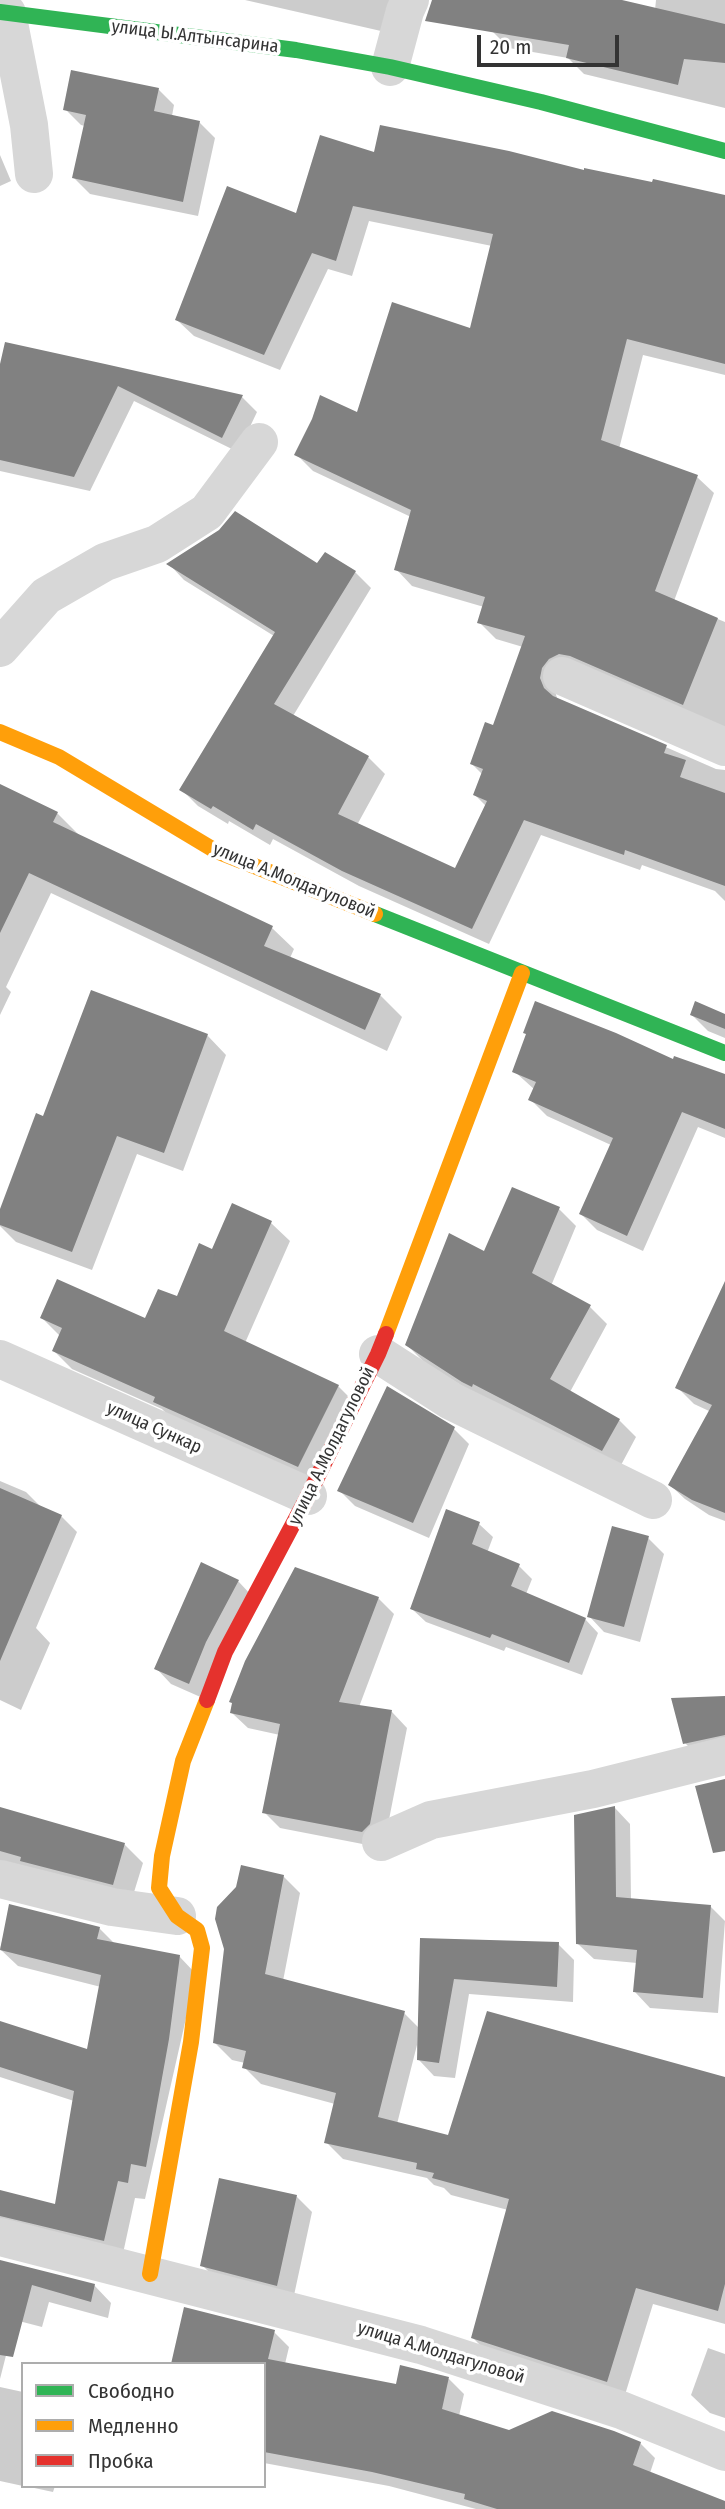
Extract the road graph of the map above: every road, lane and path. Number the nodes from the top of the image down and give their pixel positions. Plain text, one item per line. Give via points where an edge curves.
1 (410, 0) edge
2 (3, 12) edge
3 (390, 67) junction
4 (725, 151) edge
5 (34, 174) dead end
6 (258, 442) dead end
7 (0, 648) edge
8 (562, 676) dead end
9 (0, 732) edge
10 (725, 747) edge
11 (522, 973) junction
12 (725, 1053) edge
13 (378, 1354) junction
14 (0, 1359) edge
15 (308, 1496) junction
16 (653, 1500) dead end
17 (725, 1756) edge
18 (381, 1842) dead end
19 (0, 1879) edge
20 (177, 1916) junction
21 (0, 2237) edge
22 (150, 2274) junction
23 (725, 2452) edge

1 - 3 street
2 - 3 street, улица Ы.Алтынсарина via 296,50
2 - 5 street via 29,125
3 - 4 street, улица Ы.Алтынсарина
6 - 7 street via 207,512 157,544 106,562 46,596
8 - 10 street
9 - 11 street, улица А.Молдагуловой via 59,757 214,849
11 - 12 street, улица А.Молдагуловой
11 - 13 street, улица А.Молдагуловой
13 - 15 street, улица А.Молдагуловой
13 - 16 street via 451,1401
14 - 15 street, улица Сункар
15 - 20 street, улица А.Молдагуловой via 225,1652 184,1761 159,1888
17 - 18 street via 593,1789 431,1820
19 - 20 street via 112,1907
20 - 22 street, улица А.Молдагуловой via 197,1930 201,1971
21 - 22 street, улица А.Молдагуловой
22 - 23 street, улица А.Молдагуловой via 421,2345 621,2410

